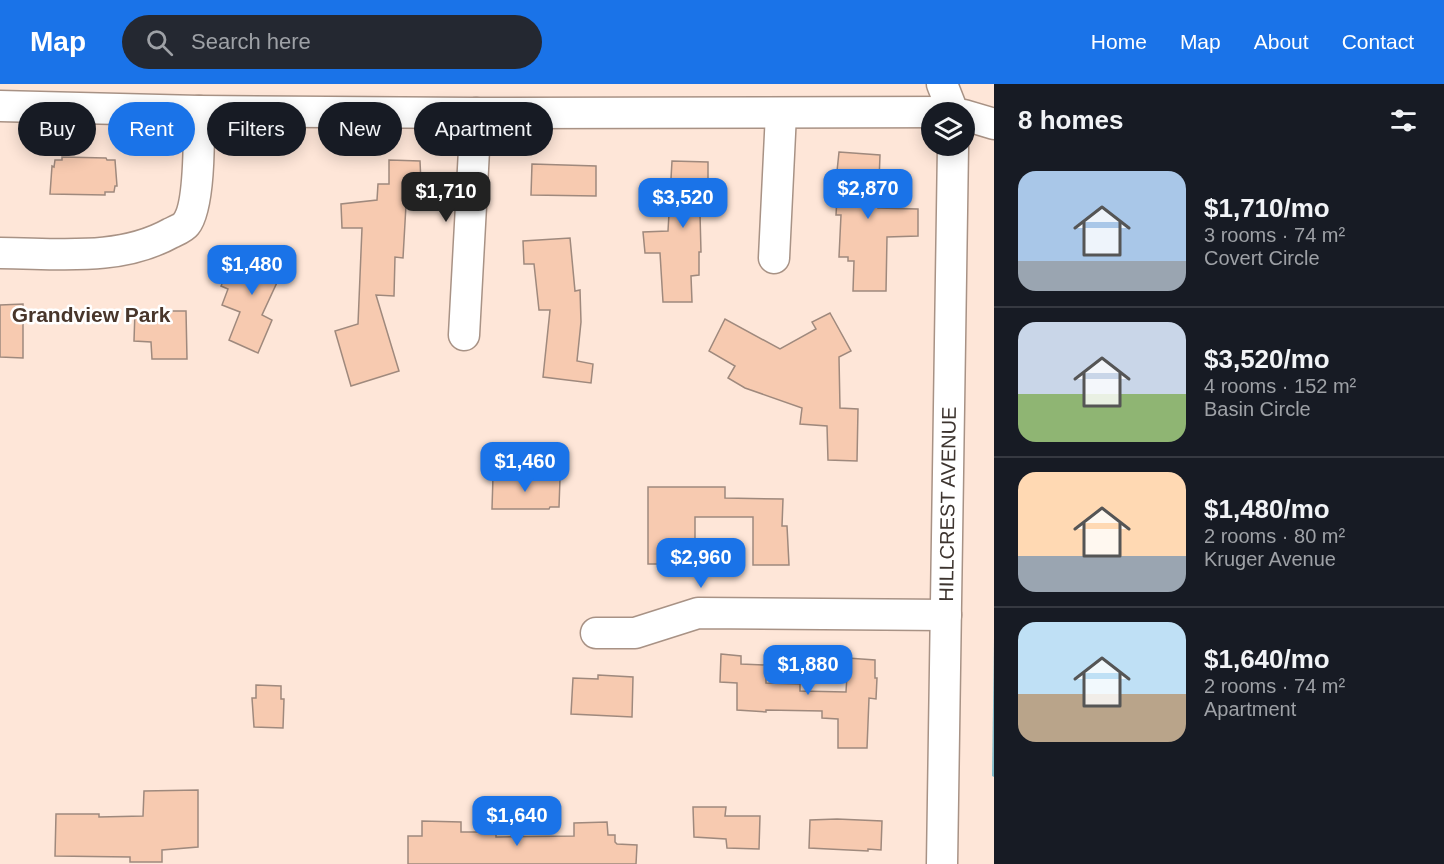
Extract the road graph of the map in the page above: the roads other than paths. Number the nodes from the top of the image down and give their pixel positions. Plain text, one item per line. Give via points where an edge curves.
1 (942, 84) edge
2 (5, 98) edge
3 (950, 102) edge
4 (199, 111) junction
5 (921, 112) edge
6 (414, 113) edge
7 (553, 113) edge
8 (781, 113) junction
9 (975, 119) edge
10 (994, 124) edge
11 (474, 156) edge
12 (953, 156) edge
13 (0, 253) edge
14 (774, 258) dead end
15 (464, 335) dead end
16 (946, 615) junction
17 (596, 633) dead end
18 (942, 864) edge

1 - 3 street
2 - 4 street
4 - 6 street
4 - 13 street via 195,192 186,225 165,237 104,254
5 - 8 street
7 - 8 street
8 - 14 street
9 - 10 street
11 - 15 street
12 - 16 street, HILLCREST AVENUE
16 - 17 street via 698,614 634,633
16 - 18 street, HILLCREST AVENUE

